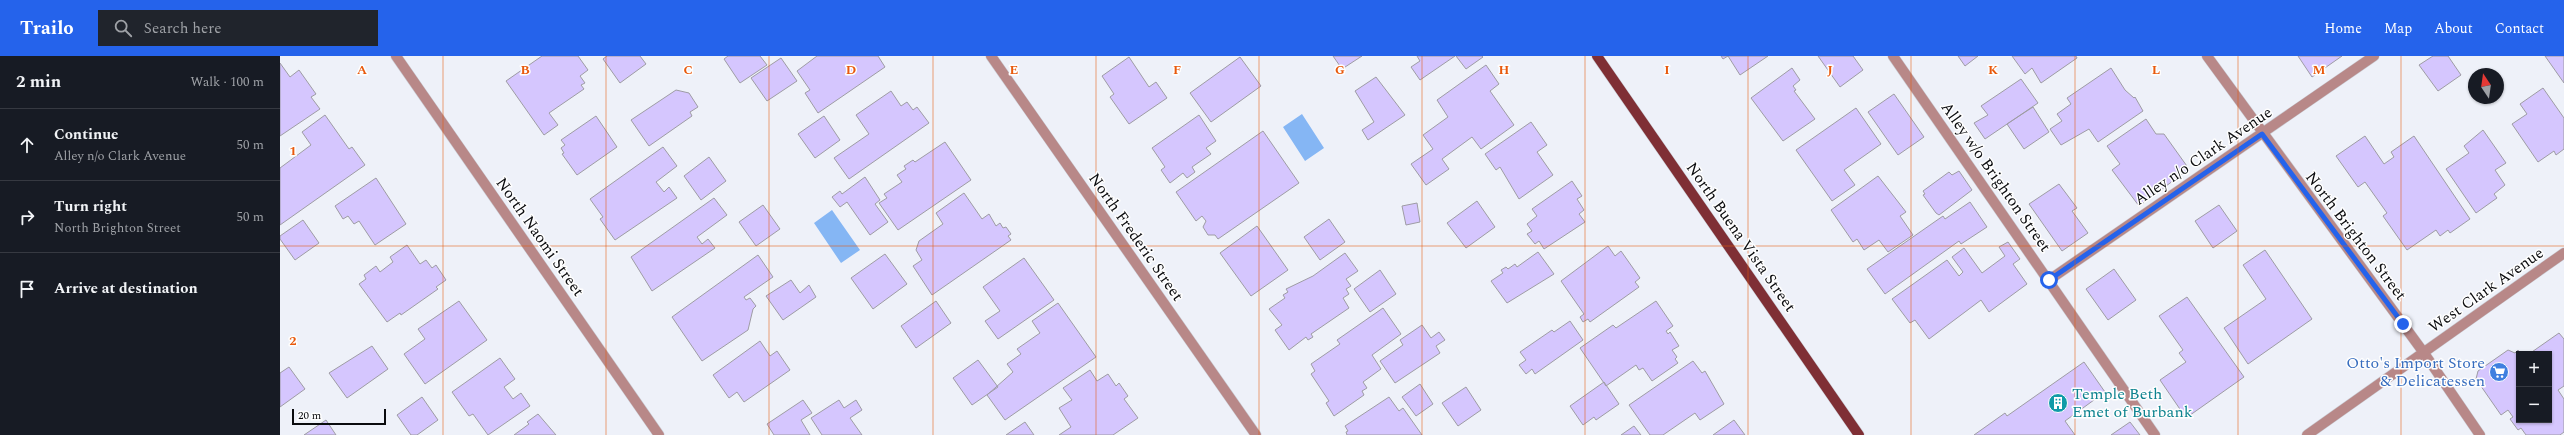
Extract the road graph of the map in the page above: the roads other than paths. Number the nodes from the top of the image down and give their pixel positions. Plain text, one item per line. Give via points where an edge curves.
1 (396, 56) edge
2 (991, 56) edge
3 (1598, 56) edge
4 (1893, 56) edge
5 (2207, 56) edge
6 (2374, 56) edge
7 (2262, 134) junction
8 (2564, 253) edge
9 (2049, 280) junction
10 (2424, 353) junction
11 (659, 435) edge
12 (1256, 435) edge
13 (1859, 435) edge
14 (2155, 435) edge
15 (2307, 435) edge
16 (2480, 435) edge

1 - 11 street, North Naomi Street
2 - 12 street, North Frederic Street
3 - 13 main road, North Buena Vista Street
4 - 9 street, Alley w/o Brighton Street
5 - 7 street, North Brighton Street
6 - 7 street, Alley n/o Clark Avenue
7 - 9 street, Alley n/o Clark Avenue
7 - 10 street, North Brighton Street
8 - 10 street, West Clark Avenue
9 - 14 street, Alley w/o Brighton Street
10 - 15 street, West Clark Avenue
10 - 16 street, North Brighton Street

